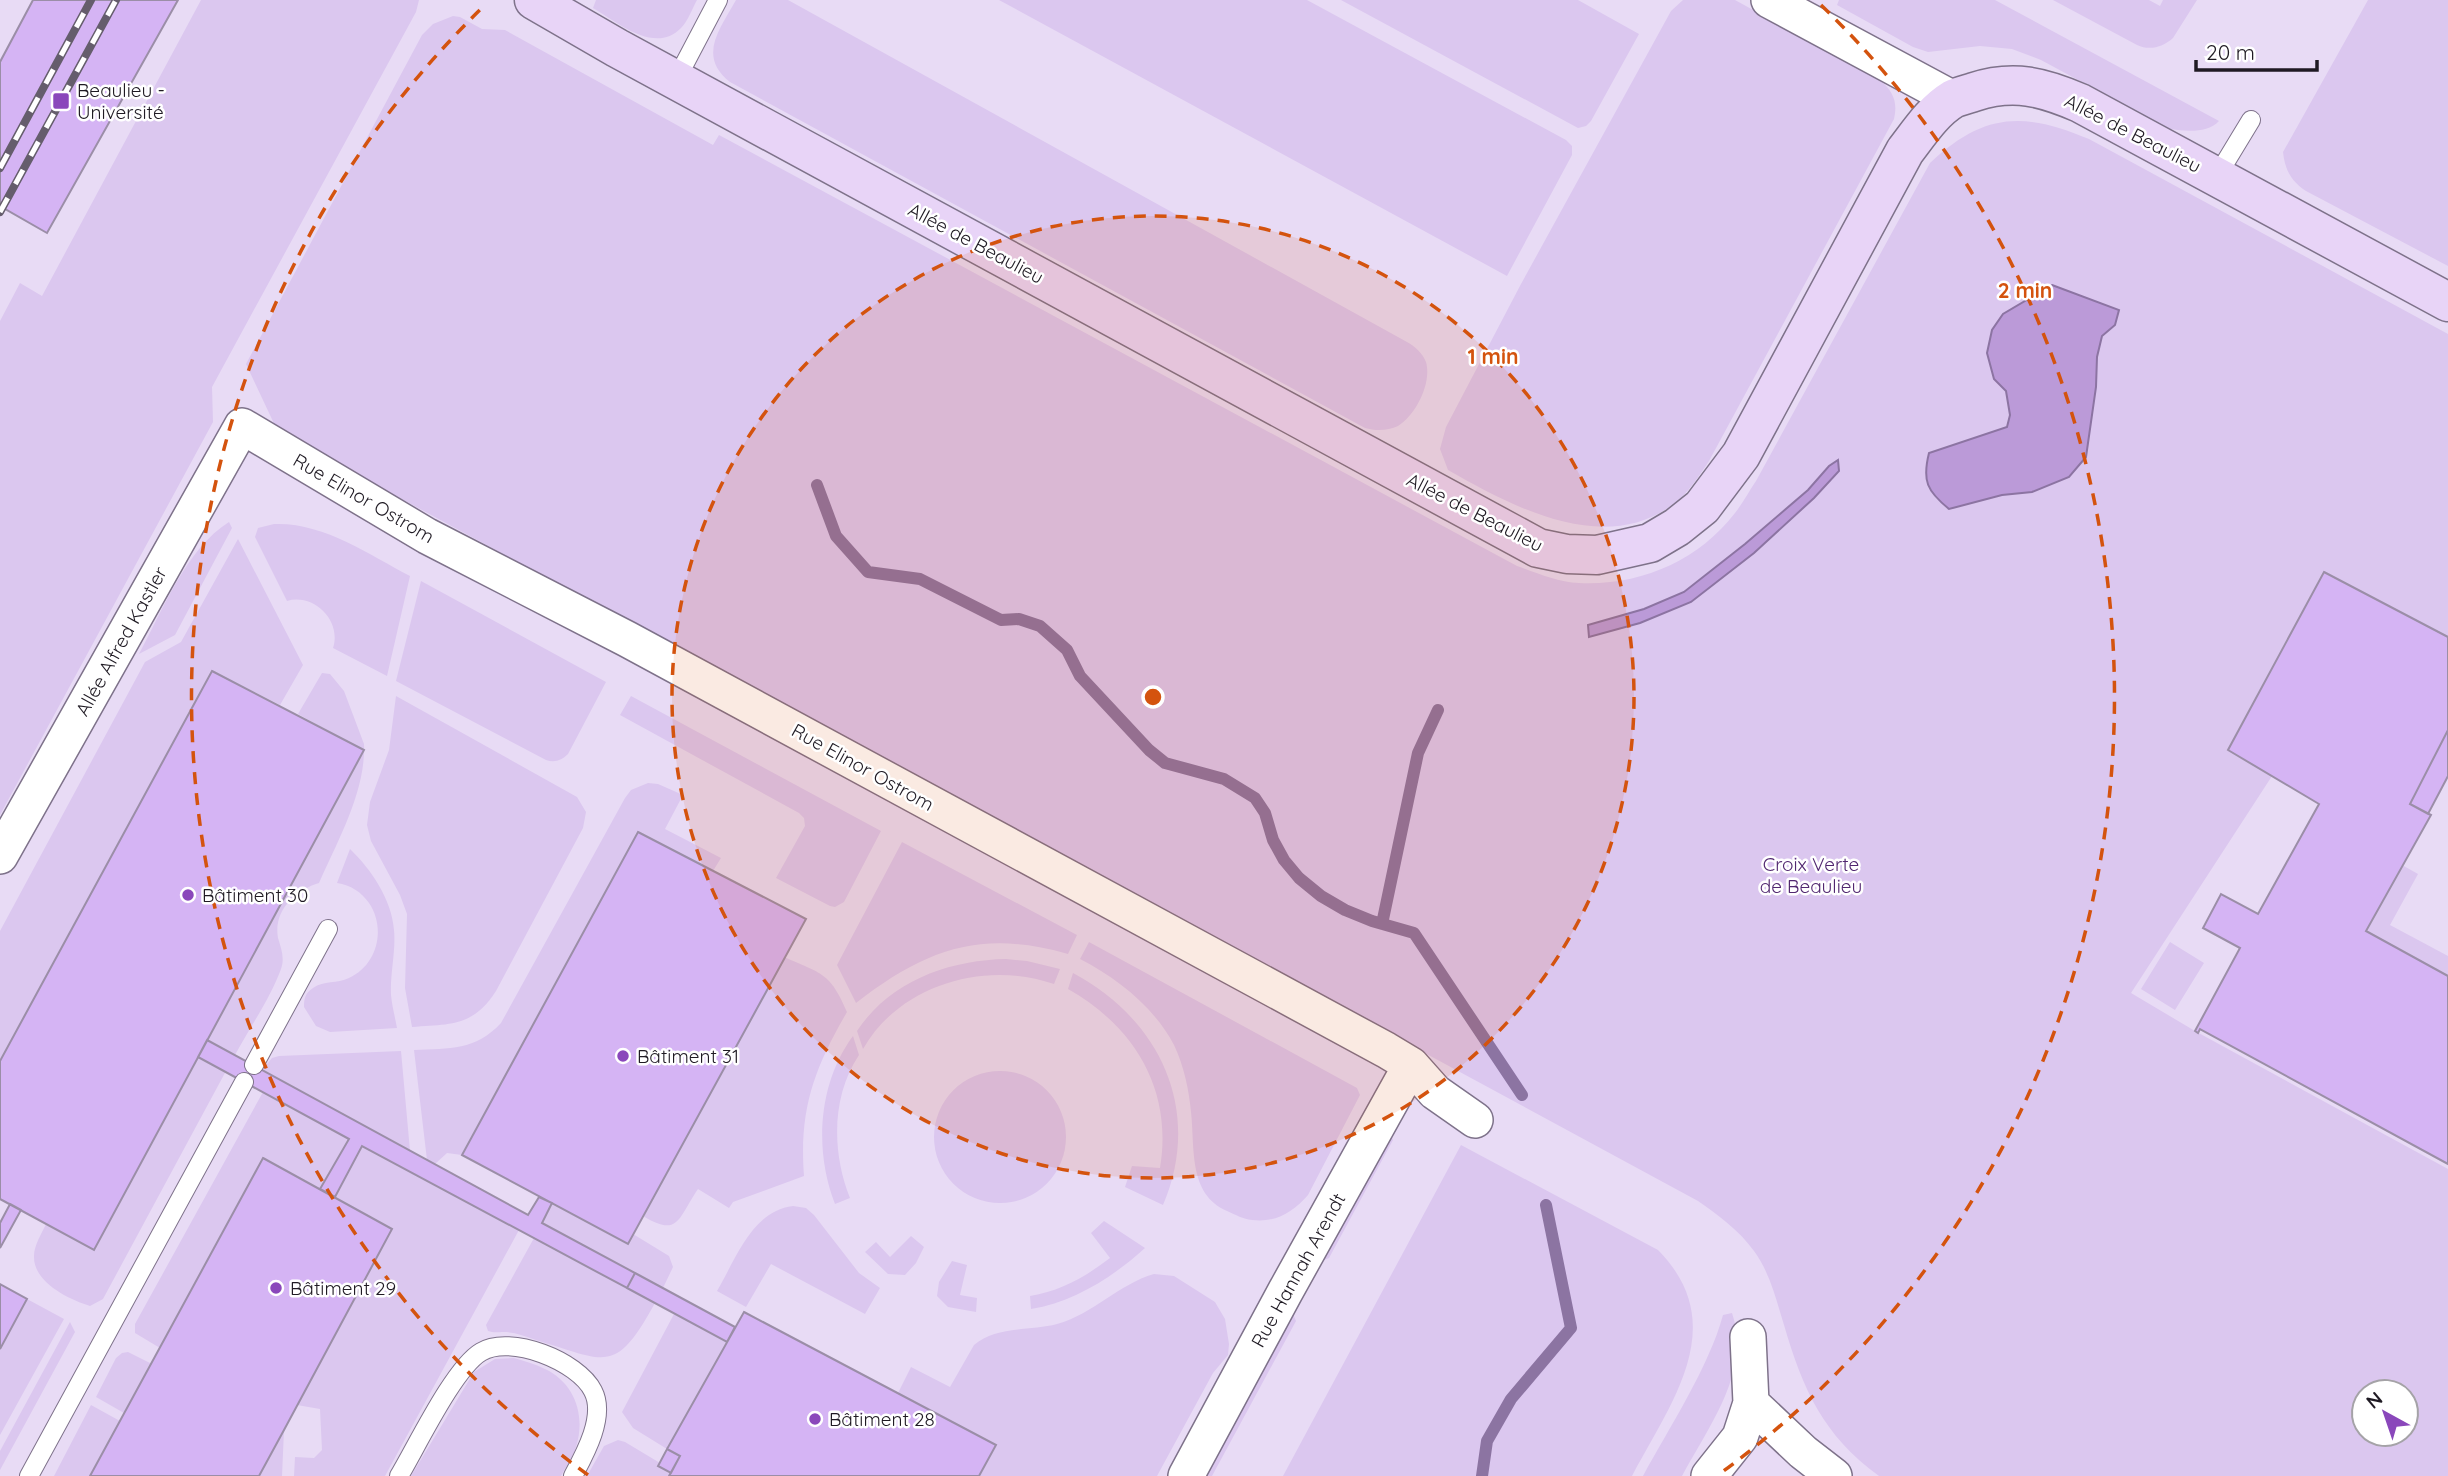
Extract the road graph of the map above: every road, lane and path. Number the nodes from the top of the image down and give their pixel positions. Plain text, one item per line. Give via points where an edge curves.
1 (534, 0) edge
2 (718, 0) edge
3 (1769, 0) edge
4 (676, 80) junction
5 (1953, 99) junction
6 (2252, 120) dead end
7 (2217, 176) junction
8 (2448, 302) edge
9 (242, 426) joint
10 (0, 856) edge
11 (328, 929) dead end
12 (254, 1065) dead end
13 (1411, 1065) junction
14 (244, 1082) dead end
15 (1475, 1120) dead end
16 (1748, 1338) dead end
17 (1751, 1403) junction
18 (29, 1476) edge
19 (399, 1476) edge
20 (573, 1476) edge
21 (1186, 1476) edge
22 (1709, 1476) edge
23 (1834, 1476) edge

1 - 4 street, Allée de Beaulieu
2 - 4 lane
3 - 5 street
4 - 5 street, Allée de Beaulieu via 1538,548 1597,555 1650,543 1702,507 1723,482 1905,151 1927,121
5 - 7 street, Allée de Beaulieu via 1986,88 2024,85 2051,91
6 - 7 lane
7 - 8 street, Allée de Beaulieu
9 - 10 street, Allée Alfred Kastler
9 - 13 street, Rue Elinor Ostrom via 428,536 627,639
11 - 12 lane
13 - 15 street, Rue Elinor Ostrom via 1435,1092
13 - 21 street, Rue Hannah Arendt
14 - 18 lane
16 - 17 street
17 - 22 street via 1740,1437
17 - 23 street
19 - 20 lane via 459,1373 472,1358 497,1345 519,1346 561,1361 594,1391 597,1416 589,1448

